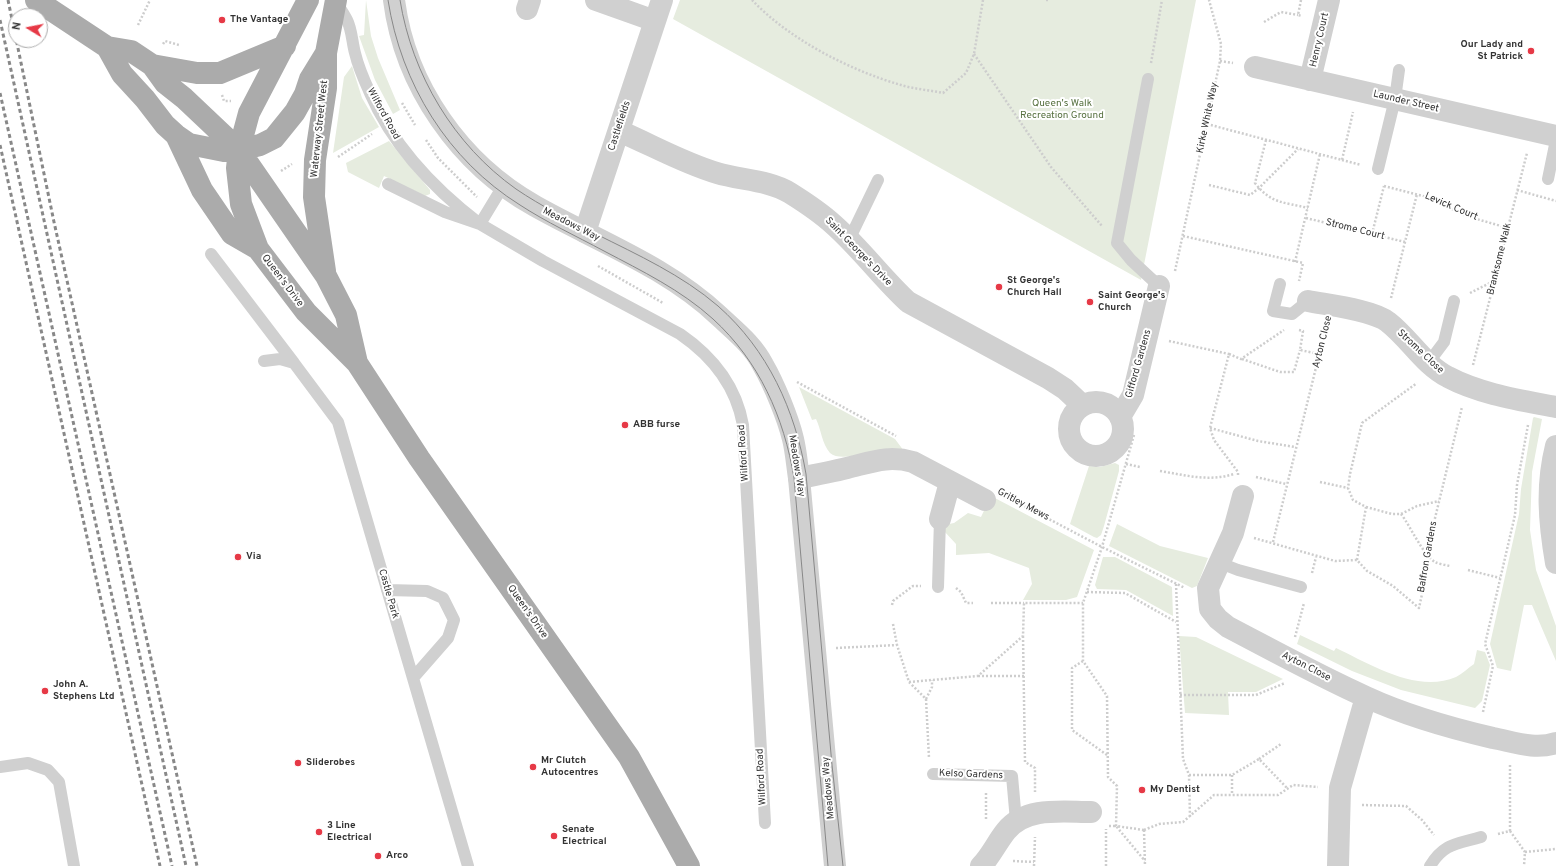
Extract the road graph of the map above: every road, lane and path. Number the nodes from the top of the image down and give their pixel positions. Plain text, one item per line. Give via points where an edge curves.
1 (150, 0) edge
2 (308, 0) edge
3 (394, 0) edge
4 (596, 0) edge
5 (662, 0) edge
6 (752, 0) edge
7 (983, 0) edge
8 (1162, 0) edge
9 (1209, 0) edge
10 (1329, 0) edge
11 (336, 1) edge
12 (42, 4) edge
13 (1298, 15) dead end
14 (655, 20) junction
15 (1264, 22) dead end
16 (138, 25) dead end
17 (285, 46) junction
18 (107, 47) junction
19 (326, 53) junction
20 (974, 54) junction
21 (152, 65) junction
22 (1255, 68) dead end
23 (1399, 70) dead end
24 (1148, 79) joint
25 (1310, 80) junction
26 (1358, 92) junction
27 (1395, 100) junction
28 (1206, 124) junction
29 (619, 131) junction
30 (1533, 131) junction
31 (176, 136) junction
32 (1556, 136) edge
33 (1266, 140) junction
34 (1556, 140) edge
35 (1299, 148) junction
36 (239, 150) junction
37 (1320, 154) junction
38 (1378, 169) dead end
39 (1548, 179) dead end
40 (878, 180) dead end
41 (388, 184) dead end
42 (1209, 185) dead end
43 (503, 186) junction
44 (1384, 186) dead end
45 (1259, 188) junction
46 (1517, 190) junction
47 (1417, 194) junction
48 (1556, 201) edge
49 (1308, 208) junction
50 (1306, 218) junction
51 (480, 224) junction
52 (1508, 228) junction
53 (584, 232) junction
54 (849, 240) junction
55 (1117, 242) junction
56 (1405, 242) junction
57 (258, 249) junction
58 (211, 254) dead end
59 (1295, 262) junction
60 (326, 276) junction
61 (1494, 280) junction
62 (1280, 284) dead end
63 (1159, 286) joint
64 (1454, 301) joint
65 (1332, 305) junction
66 (1300, 308) junction
67 (1386, 320) junction
68 (1288, 327) junction
69 (1148, 336) junction
70 (1300, 350) junction
71 (1229, 354) junction
72 (1319, 354) junction
73 (1241, 359) junction
74 (264, 361) dead end
75 (294, 363) junction
76 (357, 363) junction
77 (1433, 366) junction
78 (793, 380) dead end
79 (1467, 386) junction
80 (1531, 402) junction
81 (1081, 404) junction
82 (1556, 407) edge
83 (1120, 417) junction
84 (1210, 428) junction
85 (902, 439) dead end
86 (1556, 446) edge
87 (1295, 447) junction
88 (1126, 464) dead end
89 (1140, 467) dead end
90 (1160, 471) dead end
91 (1238, 472) junction
92 (1245, 474) dead end
93 (1252, 476) dead end
94 (799, 478) junction
95 (950, 482) junction
96 (1320, 482) dead end
97 (1286, 484) junction
98 (1348, 488) junction
99 (1243, 496) joint
100 (986, 500) joint
101 (1439, 501) junction
102 (1366, 507) junction
103 (1401, 514) junction
104 (940, 520) joint
105 (1102, 547) junction
106 (1316, 556) junction
107 (1428, 556) junction
108 (1357, 560) junction
109 (1556, 562) edge
110 (1220, 563) junction
111 (1450, 566) dead end
112 (1468, 570) dead end
113 (1310, 578) dead end
114 (1500, 578) junction
115 (1176, 584) junction
116 (938, 587) dead end
117 (1301, 587) dead end
118 (387, 590) junction
119 (1087, 592) junction
120 (1208, 598) junction
121 (1305, 600) dead end
122 (991, 603) dead end
123 (1024, 603) junction
124 (1083, 603) junction
125 (1176, 622) junction
126 (893, 624) dead end
127 (1023, 636) junction
128 (896, 645) junction
129 (832, 648) dead end
130 (1083, 661) junction
131 (1298, 663) junction
132 (978, 676) junction
133 (1024, 676) junction
134 (413, 678) junction
135 (932, 680) junction
136 (909, 682) junction
137 (1180, 695) junction
138 (1366, 697) junction
139 (926, 699) junction
140 (1478, 734) junction
141 (1510, 742) junction
142 (1281, 744) dead end
143 (1556, 744) edge
144 (1108, 755) junction
145 (1259, 758) junction
146 (0, 767) edge
147 (1035, 768) dead end
148 (933, 774) joint
149 (1189, 775) junction
150 (1232, 775) junction
151 (1287, 788) junction
152 (1232, 795) junction
153 (1339, 796) junction
154 (1091, 812) joint
155 (1190, 817) junction
156 (1016, 821) junction
157 (765, 823) dead end
158 (1106, 826) junction
159 (1116, 826) junction
160 (1144, 830) junction
161 (1481, 837) dead end
162 (1444, 849) junction
163 (1556, 849) edge
164 (1524, 852) junction
165 (1145, 861) junction
166 (983, 865) edge
167 (74, 866) edge
168 (468, 866) edge
169 (689, 866) edge
170 (835, 866) edge
171 (1106, 866) edge
172 (1145, 866) edge
173 (1338, 866) edge
174 (1430, 866) edge
175 (1524, 866) edge

1 - 16 path
2 - 17 main road
3 - 43 street, Meadows Way via 410,64 426,97 447,130
4 - 14 street
5 - 14 street, Castlefields
6 - 20 path via 793,35 858,71 902,86 943,93 966,73
7 - 20 path
8 - 24 path
9 - 28 path, Kirke White Way via 1221,44 1220,61
10 - 25 street, Henry Court
11 - 19 main road, Waterway Street West
11 - 51 lane, Wilford Road via 348,21 355,54 370,93 394,137 435,186
12 - 18 main road
13 - 15 path via 1281,12
14 - 29 street, Castlefields
17 - 21 main road via 220,73 197,74
17 - 36 main road via 249,113
18 - 21 main road via 131,51
18 - 31 main road via 122,74
19 - 36 main road, Waterway Street West via 285,127 274,138 260,145
19 - 60 main road, Waterway Street West via 326,88 315,160 314,197
20 - 55 path via 1051,166
21 - 36 main road via 165,83
22 - 25 street, Launder Street
23 - 27 lane
24 - 55 lane
25 - 26 street, Launder Street
26 - 27 street, Launder Street
26 - 37 path via 1342,160
27 - 30 street, Launder Street
27 - 38 lane
28 - 33 path
28 - 59 path, Kirke White Way via 1183,236
29 - 53 street, Castlefields
29 - 54 street, Saint George's Drive via 719,174 749,179 788,192 815,209
30 - 32 street, Launder Street
30 - 46 path, Branksome Walk
31 - 36 main road, Waterway Street West via 189,144 224,151
31 - 57 main road, Queen's Drive via 202,190 232,234
33 - 35 path
33 - 45 path via 1256,183
34 - 39 lane
35 - 37 path
35 - 45 path
36 - 57 main road via 237,168 241,204
36 - 60 main road, Queen's Drive
37 - 49 path
40 - 54 lane
41 - 51 lane, Wilford Road via 445,212
42 - 45 path via 1250,195
43 - 51 lane
43 - 53 street, Meadows Way via 534,206
44 - 47 path, Levick Court
45 - 49 path via 1270,199
46 - 48 path
46 - 52 path, Branksome Walk
47 - 52 path, Levick Court via 1466,216
47 - 56 path, Levick Court
49 - 50 path
50 - 56 path, Strome Court
50 - 59 path
51 - 157 lane, Wilford Road via 543,261 680,334 699,347 732,391 744,425
52 - 61 path, Branksome Walk
53 - 94 street, Meadows Way via 673,280 700,298 744,339 763,364 775,391 793,438
54 - 81 street, Saint George's Drive via 889,285 908,302 1048,378
55 - 63 lane via 1130,260
56 - 67 path, Levick Court
57 - 76 main road, Queen's Drive via 306,312
58 - 75 lane, Castle Park
59 - 66 path via 1303,263
60 - 76 main road, Queen's Drive via 346,315
61 - 64 path
61 - 79 path, Branksome Walk
62 - 66 lane via 1273,311
63 - 69 street, Gifford Gardens
64 - 77 lane via 1444,342
65 - 66 street, Strome Close
65 - 67 street, Strome Close
65 - 72 path, Ayton Close
66 - 68 path
67 - 77 street, Strome Close
68 - 70 path via 1303,331
68 - 73 path
69 - 71 path
69 - 83 street, Gifford Gardens via 1133,395
70 - 72 path
70 - 73 path via 1294,372 1280,372
71 - 73 path
71 - 84 path
72 - 87 path, Ayton Close
74 - 75 lane via 280,359
75 - 118 lane, Castle Park via 338,422
76 - 169 main road, Queen's Drive via 419,458 629,758
77 - 79 street, Strome Close via 1446,376
77 - 98 path via 1362,423
78 - 85 path
79 - 80 street, Strome Close
79 - 101 path, Balfron Gardens
80 - 82 street, Strome Close
80 - 114 path via 1517,485 1515,515
81 - 83 street via 1096,401 1106,403 1115,409
81 - 83 street via 1068,426 1071,441 1079,451 1092,456 1105,455 1115,448 1123,428
84 - 87 path via 1258,441
84 - 91 path via 1214,440
86 - 109 street via 1549,486 1548,512
87 - 97 path, Ayton Close
88 - 89 path
90 - 91 path via 1205,479 1220,478
91 - 92 path
91 - 99 path via 1234,494
93 - 97 path
94 - 95 street, Gritley Mews via 848,468 868,461 901,459 913,462
94 - 170 street, Meadows Way
95 - 100 street, Gritley Mews
95 - 104 street
96 - 98 path
97 - 106 path, Ayton Close via 1273,542
98 - 102 path via 1353,500
99 - 110 street via 1233,533
100 - 105 path, Gritley Mews via 991,488
101 - 103 path via 1418,506
101 - 107 path, Balfron Gardens
102 - 103 path
102 - 108 path
103 - 107 path
104 - 116 lane
105 - 115 path
105 - 119 path
106 - 108 path via 1335,561
106 - 113 path
107 - 108 path, Balfron Gardens via 1419,608 1392,586 1367,571
107 - 111 path via 1436,563
110 - 117 lane
110 - 120 street via 1210,582
112 - 114 path
114 - 140 path via 1485,644 1493,666
115 - 120 path
115 - 125 path
118 - 134 lane, Castle Park
118 - 134 lane via 427,591 443,598 454,620 448,638
119 - 124 path
119 - 125 path via 1125,593
120 - 131 street, Ayton Close via 1210,609 1228,627
121 - 131 path
122 - 123 path
123 - 124 path
123 - 127 path
124 - 130 path
125 - 137 path
126 - 128 path
127 - 132 path
127 - 133 path
128 - 129 path
128 - 136 path
130 - 144 path via 1107,696
130 - 144 path via 1072,668 1072,730
131 - 137 path via 1285,683 1256,694
131 - 138 street, Ayton Close
132 - 133 path
132 - 135 path
133 - 147 path via 1025,762
134 - 168 lane, Castle Park
135 - 136 path
135 - 139 path via 932,687
136 - 139 path
137 - 149 path via 1183,759
138 - 140 street, Ayton Close via 1411,715
138 - 153 street
139 - 148 path via 928,757
140 - 141 street, Ayton Close
141 - 143 street, Ayton Close via 1541,746
141 - 164 path via 1510,831
142 - 145 path
144 - 159 path via 1108,777 1117,786
145 - 150 path
145 - 151 path
146 - 167 lane via 28,763 48,770 59,782
148 - 156 lane, Kelso Gardens via 1012,776
149 - 150 path
149 - 155 path
150 - 152 path
151 - 152 path via 1278,795
151 - 153 path via 1292,785
152 - 155 path via 1214,795
153 - 162 path via 1406,806 1422,820
153 - 173 street
154 - 156 street via 1036,813
154 - 158 path via 1096,812 1096,826
155 - 160 path via 1183,822 1158,824
156 - 166 street via 1007,829
158 - 159 path
158 - 171 path
159 - 160 path
159 - 165 path
160 - 165 path
161 - 162 lane
162 - 174 lane via 1438,853
163 - 164 path
164 - 175 path
165 - 172 path

